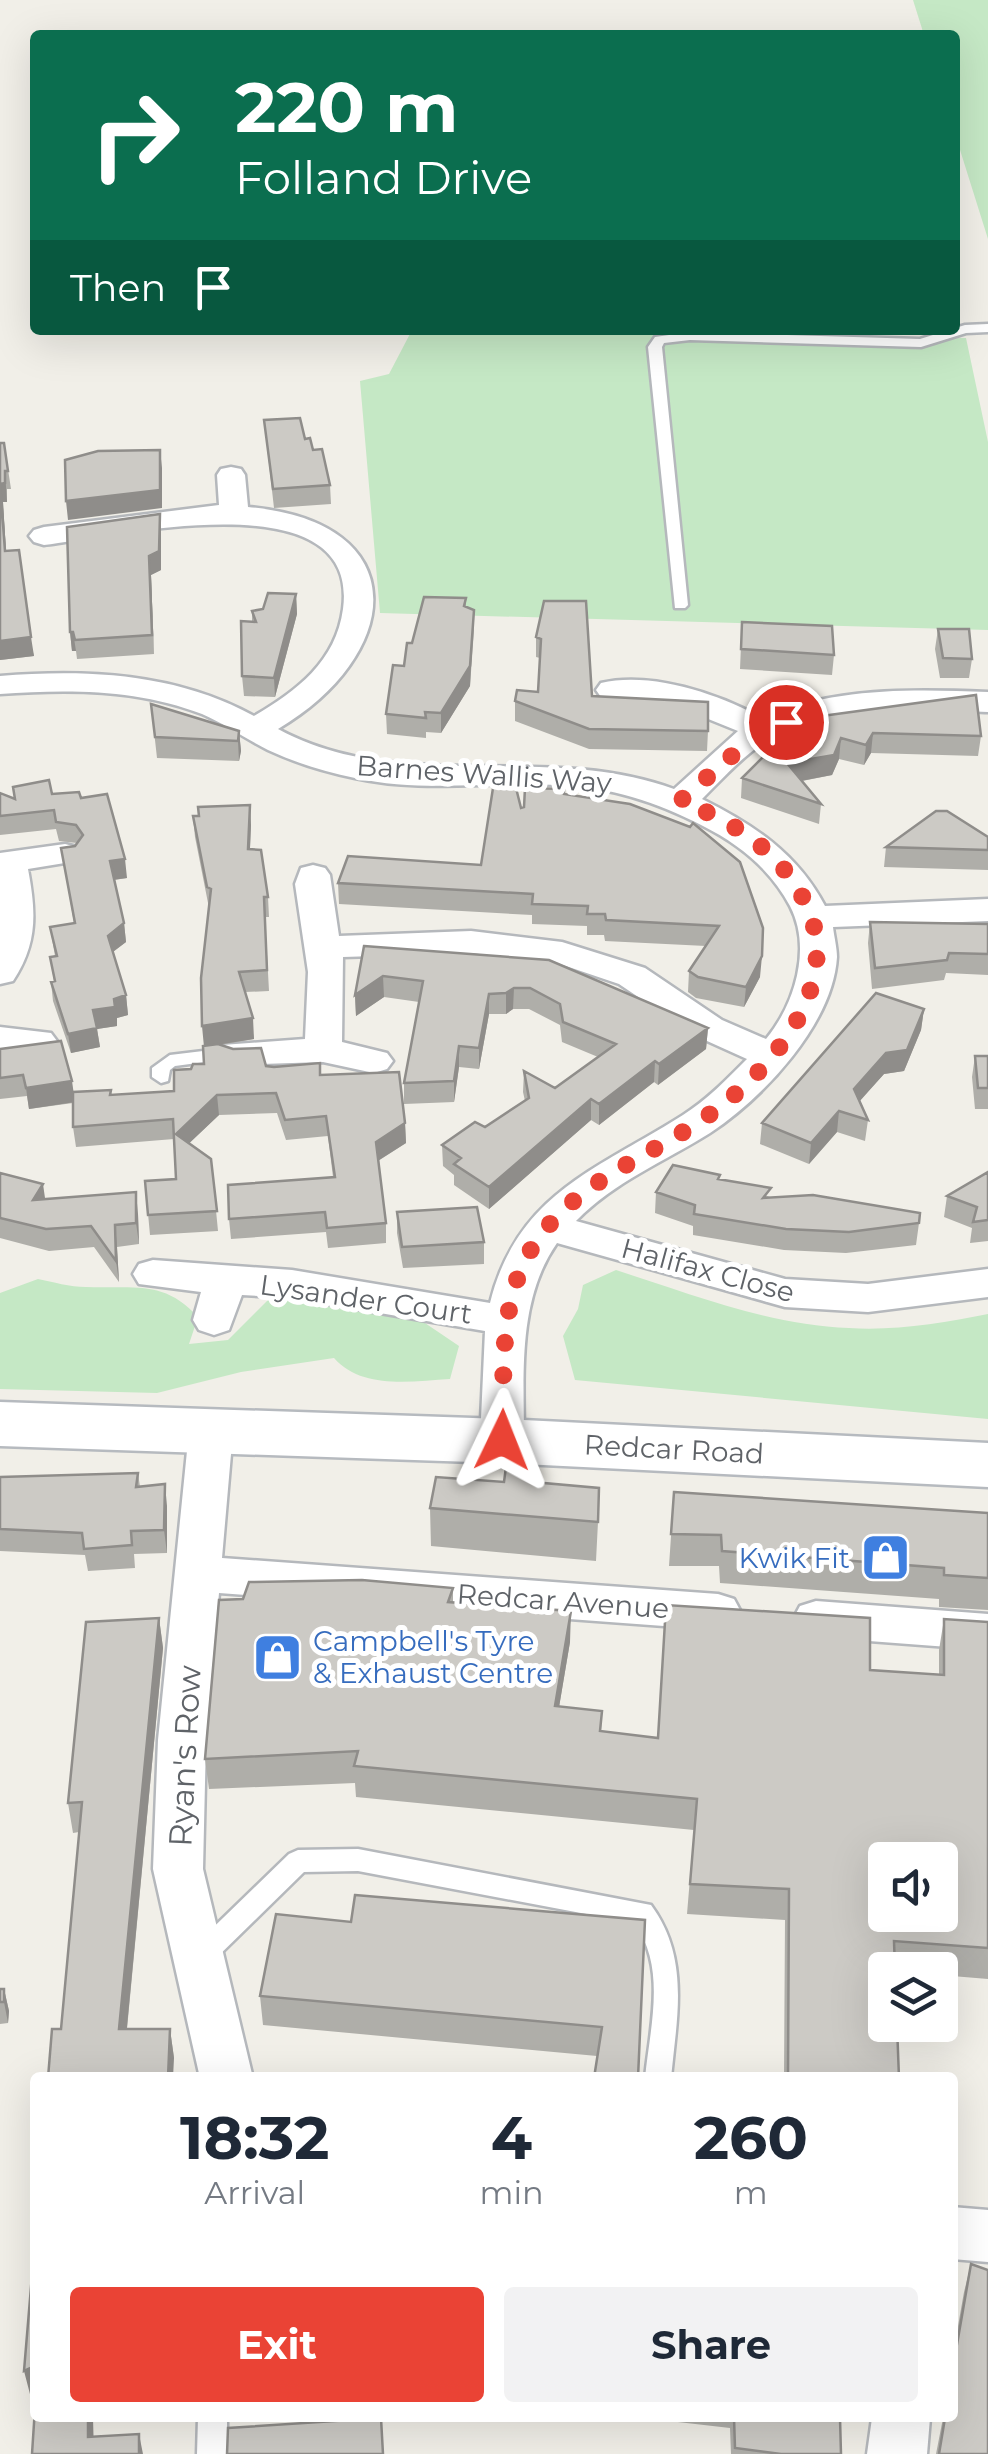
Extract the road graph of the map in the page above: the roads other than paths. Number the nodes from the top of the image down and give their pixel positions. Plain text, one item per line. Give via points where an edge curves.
1 (988, 328) edge
2 (960, 331) edge
3 (946, 335) edge
4 (231, 475) dead end
5 (44, 503) dead end
6 (234, 514) junction
7 (680, 605) dead end
8 (0, 685) edge
9 (612, 690) dead end
10 (988, 702) edge
11 (255, 729) junction
12 (760, 731) junction
13 (680, 801) junction
14 (66, 854) edge
15 (5, 862) edge
16 (314, 875) dead end
17 (988, 910) edge
18 (812, 917) junction
19 (324, 947) junction
20 (0, 973) edge
21 (0, 1039) edge
22 (38, 1042) edge
23 (323, 1050) junction
24 (235, 1053) joint
25 (772, 1056) junction
26 (374, 1061) dead end
27 (161, 1076) dead end
28 (548, 1227) junction
29 (153, 1274) dead end
30 (226, 1280) junction
31 (988, 1282) edge
32 (214, 1320) dead end
33 (507, 1320) junction
34 (0, 1424) edge
35 (211, 1430) junction
36 (502, 1440) junction
37 (988, 1465) edge
38 (199, 1574) junction
39 (988, 1632) edge
40 (199, 1958) junction
41 (225, 2072) edge
42 (658, 2072) edge
43 (958, 2234) edge
44 (988, 2236) edge
45 (212, 2422) edge
46 (901, 2422) edge
47 (212, 2454) edge
48 (897, 2454) edge

1 - 2 lane
3 - 7 lane via 920,343 660,340 655,347
4 - 6 street
5 - 6 street via 43,548
6 - 11 street via 318,534 350,559 360,591 338,668 304,701
8 - 11 street, Barnes Wallis Way via 70,681 147,689
9 - 12 street via 662,677
10 - 12 street via 864,702
11 - 13 street, Barnes Wallis Way via 358,768 432,777 609,780
12 - 13 street
13 - 18 street, Barnes Wallis Way via 766,850 786,870
14 - 15 street
15 - 20 street via 20,932
16 - 19 street
17 - 18 street
18 - 25 street, Barnes Wallis Way via 819,960 814,980 801,1014
19 - 23 street
19 - 25 street via 471,942 562,953 632,976 710,1028
21 - 22 street
23 - 24 street
23 - 26 street
24 - 27 lane via 170,1061
25 - 28 street, Barnes Wallis Way via 720,1107 607,1174
28 - 31 street, Halifax Close via 784,1293 868,1298
28 - 33 street, Barnes Wallis Way via 520,1270
29 - 30 street, Lysander Court
30 - 32 street, Lysander Court
30 - 33 street, Lysander Court via 292,1284
33 - 36 street, Barnes Wallis Way
34 - 35 street, Redcar Road
35 - 36 street, Redcar Road
35 - 38 street, Ryan's Row
36 - 37 street, Redcar Road
38 - 39 street, Redcar Avenue
38 - 40 street, Ryan's Row via 182,1740 178,1869
40 - 41 street, Ryan's Row
40 - 42 lane via 298,1862 358,1860 642,1913 657,1928 666,1954
43 - 44 street
45 - 47 lane
46 - 48 street

